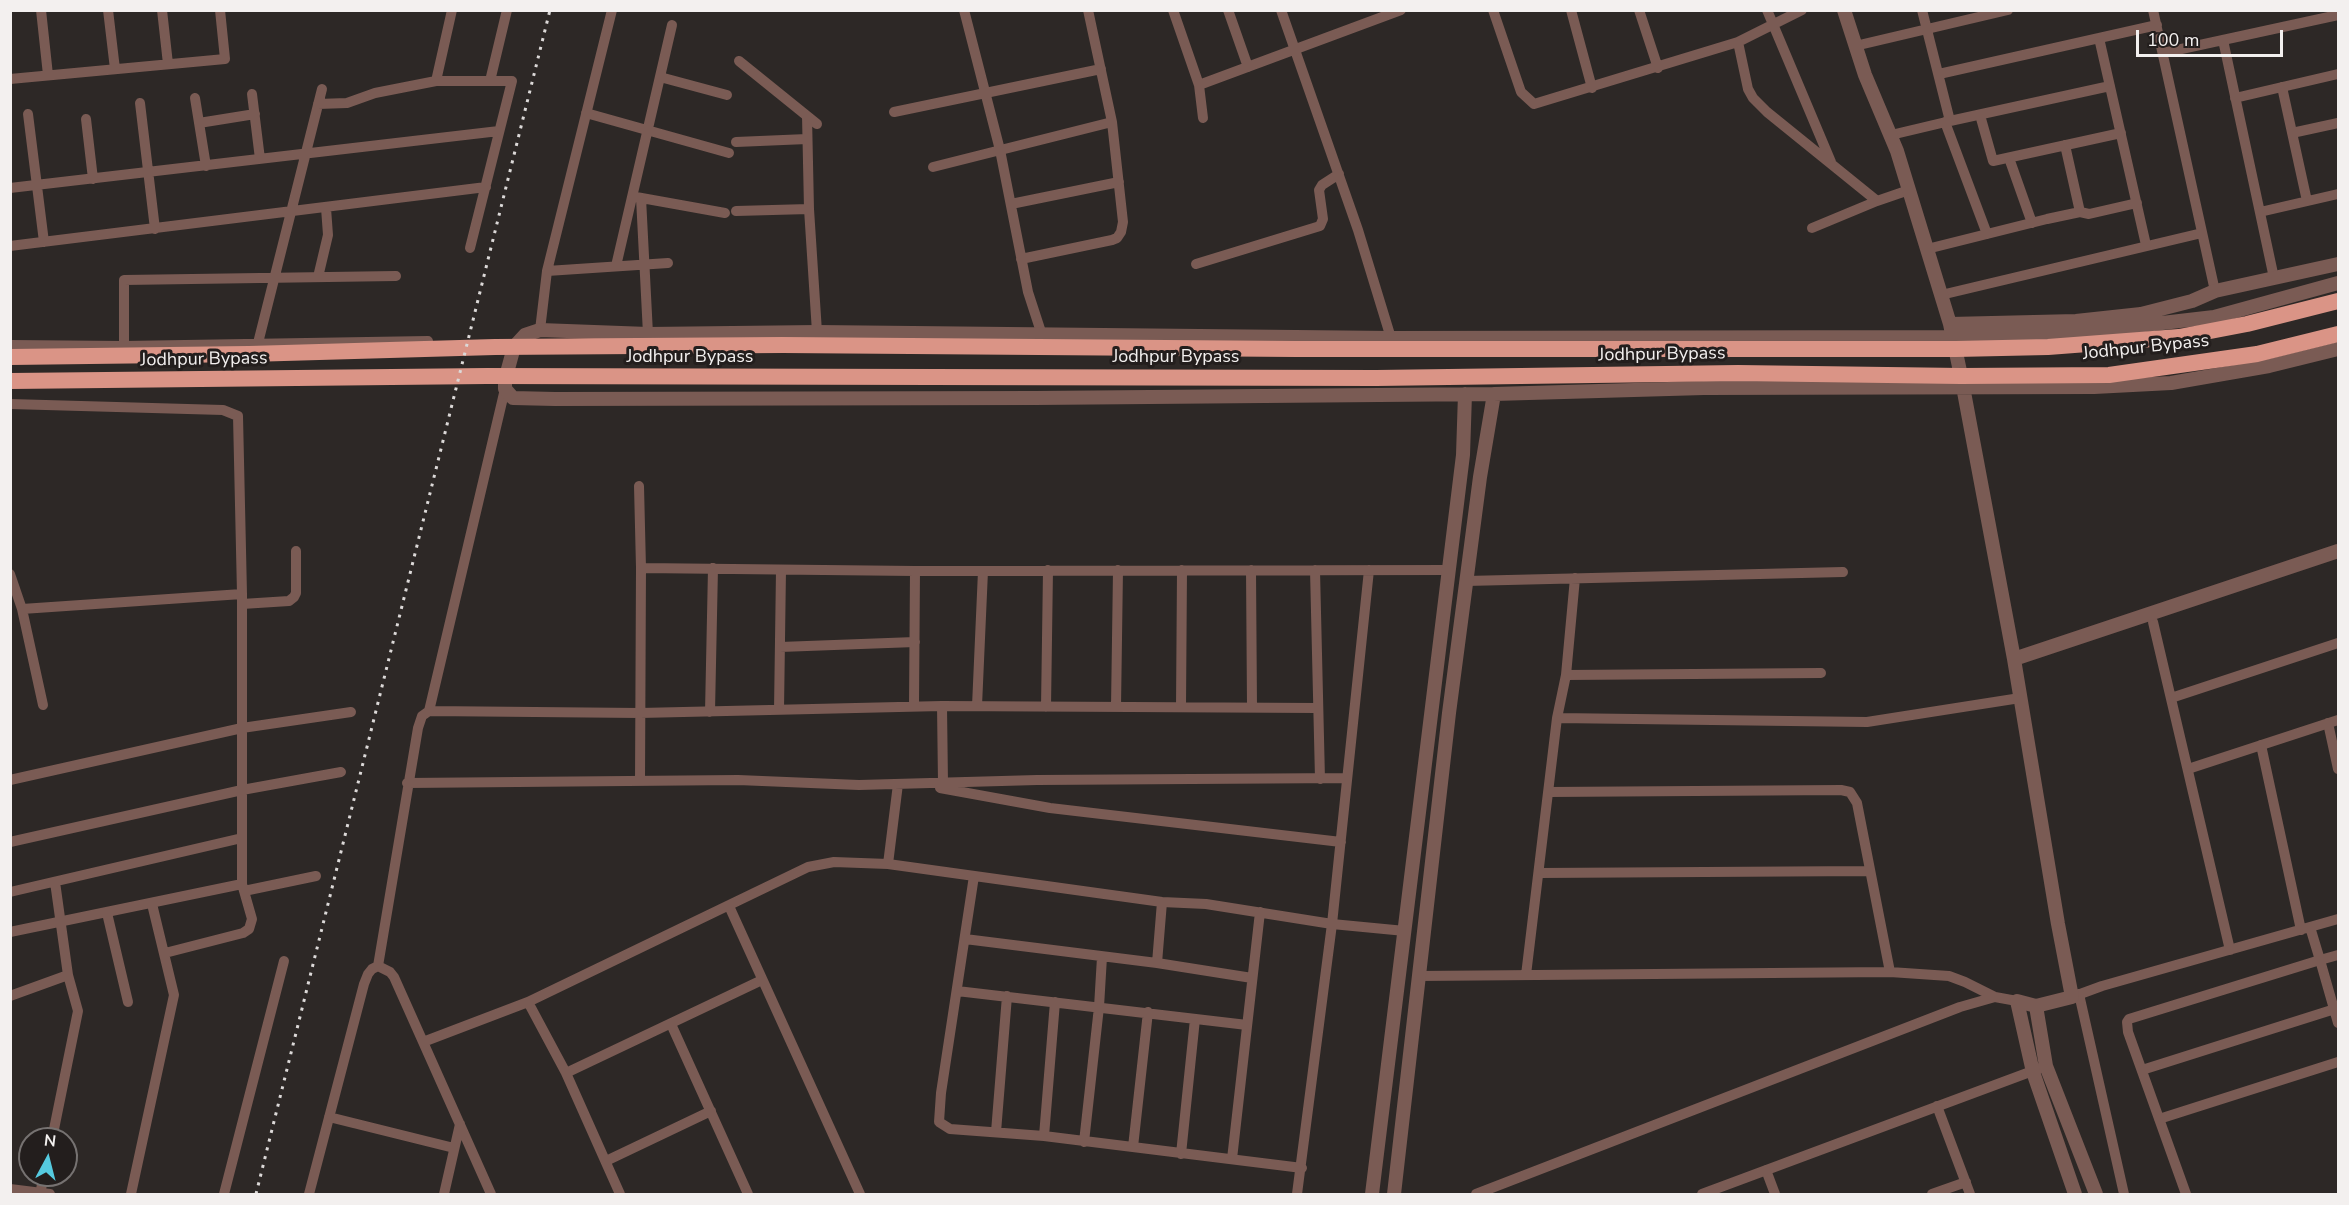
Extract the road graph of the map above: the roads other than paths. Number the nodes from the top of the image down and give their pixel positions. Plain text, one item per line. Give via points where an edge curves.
1 (41, 10) edge
2 (108, 10) edge
3 (162, 10) edge
4 (220, 10) edge
5 (452, 10) edge
6 (507, 10) edge
7 (612, 10) edge
8 (964, 10) edge
9 (1088, 10) edge
10 (1173, 10) edge
11 (1228, 10) edge
12 (1281, 10) edge
13 (1401, 10) edge
14 (1493, 10) edge
15 (1571, 10) edge
16 (1639, 10) edge
17 (1767, 10) edge
18 (1802, 10) edge
19 (1844, 10) edge
20 (1923, 10) edge
21 (2008, 10) edge
22 (2154, 10) edge
23 (2312, 15) edge
24 (2338, 15) edge
25 (672, 25) dead end
26 (1773, 25) junction
27 (2157, 26) junction
28 (1928, 29) junction
29 (2100, 38) junction
30 (2223, 40) junction
31 (1738, 42) junction
32 (1855, 46) junction
33 (1295, 50) junction
34 (2163, 53) junction
35 (739, 61) dead end
36 (168, 64) junction
37 (1248, 67) junction
38 (1658, 68) junction
39 (115, 69) junction
40 (1101, 69) junction
41 (1939, 74) junction
42 (2338, 74) edge
43 (48, 75) junction
44 (660, 77) junction
45 (10, 79) edge
46 (436, 81) junction
47 (490, 81) junction
48 (1199, 85) junction
49 (2110, 86) junction
50 (2282, 87) junction
51 (1592, 88) junction
52 (322, 89) dead end
53 (985, 93) junction
54 (252, 94) dead end
55 (727, 95) dead end
56 (195, 98) dead end
57 (2235, 98) junction
58 (140, 103) dead end
59 (318, 104) junction
60 (894, 112) dead end
61 (586, 113) junction
62 (28, 114) dead end
63 (255, 114) junction
64 (1980, 115) junction
65 (807, 116) junction
66 (86, 118) dead end
67 (1203, 118) dead end
68 (1112, 122) junction
69 (1948, 122) junction
70 (199, 123) junction
71 (2338, 123) edge
72 (817, 124) dead end
73 (648, 130) junction
74 (499, 131) junction
75 (2121, 133) junction
76 (2292, 133) junction
77 (1890, 135) junction
78 (807, 140) junction
79 (736, 142) dead end
80 (2065, 145) junction
81 (1000, 150) junction
82 (729, 153) dead end
83 (305, 154) junction
84 (2009, 158) junction
85 (260, 159) junction
86 (1831, 163) junction
87 (206, 166) junction
88 (933, 167) dead end
89 (148, 172) junction
90 (1339, 174) junction
91 (93, 179) junction
92 (1119, 182) junction
93 (37, 186) junction
94 (486, 187) junction
95 (10, 188) edge
96 (1909, 190) junction
97 (2338, 194) edge
98 (637, 197) junction
99 (1877, 201) junction
100 (2307, 201) junction
101 (1011, 204) junction
102 (2137, 204) junction
103 (326, 208) junction
104 (809, 209) junction
105 (290, 212) junction
106 (2080, 212) junction
107 (2260, 212) junction
108 (2032, 223) junction
109 (1812, 228) dead end
110 (155, 229) junction
111 (2202, 233) junction
112 (1988, 234) junction
113 (44, 242) junction
114 (2146, 245) junction
115 (10, 246) edge
116 (470, 248) dead end
117 (1927, 249) junction
118 (1021, 259) junction
119 (668, 263) dead end
120 (644, 264) junction
121 (1196, 264) dead end
122 (2338, 264) edge
123 (616, 266) junction
124 (547, 271) junction
125 (396, 276) dead end
126 (318, 277) junction
127 (273, 278) junction
128 (2274, 278) junction
129 (2338, 283) edge
130 (2215, 291) junction
131 (1941, 295) junction
132 (2338, 301) edge
133 (540, 330) junction
134 (818, 332) junction
135 (648, 333) junction
136 (2338, 334) edge
137 (1042, 335) junction
138 (1953, 337) junction
139 (1391, 338) junction
140 (518, 340) junction
141 (258, 343) junction
142 (10, 345) edge
143 (124, 346) junction
144 (2338, 348) edge
145 (10, 357) edge
146 (10, 381) edge
147 (1962, 382) junction
148 (505, 389) junction
149 (1465, 394) junction
150 (1494, 394) junction
151 (10, 404) edge
152 (639, 486) dead end
153 (296, 551) dead end
154 (2338, 552) edge
155 (2338, 559) edge
156 (641, 568) junction
157 (713, 568) junction
158 (781, 570) junction
159 (1048, 570) junction
160 (1118, 570) junction
161 (1182, 570) junction
162 (1251, 570) junction
163 (1315, 570) junction
164 (1369, 570) junction
165 (1450, 570) junction
166 (915, 571) junction
167 (983, 571) junction
168 (1843, 572) dead end
169 (10, 574) edge
170 (1575, 578) junction
171 (1466, 581) junction
172 (242, 599) junction
173 (22, 609) junction
174 (2153, 622) junction
175 (915, 642) junction
176 (2338, 643) edge
177 (780, 647) junction
178 (2015, 663) junction
179 (1821, 673) dead end
180 (1566, 675) junction
181 (2020, 698) junction
182 (2171, 698) junction
183 (43, 705) dead end
184 (914, 706) junction
185 (942, 706) junction
186 (977, 706) junction
187 (1046, 706) junction
188 (1116, 707) junction
189 (1181, 707) junction
190 (1252, 707) junction
191 (1317, 708) junction
192 (779, 710) junction
193 (429, 711) junction
194 (710, 711) junction
195 (351, 712) dead end
196 (640, 713) junction
197 (1557, 718) junction
198 (2333, 721) edge
199 (242, 728) junction
200 (2261, 745) junction
201 (2188, 769) junction
202 (2338, 769) edge
203 (341, 772) dead end
204 (1346, 778) junction
205 (1320, 779) junction
206 (10, 780) edge
207 (640, 781) junction
208 (407, 783) junction
209 (943, 783) junction
210 (898, 784) junction
211 (919, 784) junction
212 (242, 790) junction
213 (1549, 792) junction
214 (242, 838) junction
215 (10, 842) edge
216 (1341, 842) junction
217 (888, 864) junction
218 (1870, 871) junction
219 (1539, 873) junction
220 (316, 876) dead end
221 (974, 876) junction
222 (55, 882) junction
223 (243, 887) junction
224 (10, 892) edge
225 (1162, 902) junction
226 (152, 904) junction
227 (729, 906) junction
228 (1260, 912) junction
229 (107, 913) junction
230 (2338, 919) edge
231 (61, 922) junction
232 (1332, 924) junction
233 (2306, 929) junction
234 (10, 932) edge
235 (1405, 932) junction
236 (965, 939) junction
237 (2230, 950) junction
238 (165, 953) junction
239 (2338, 955) edge
240 (1102, 957) junction
241 (2320, 960) junction
242 (284, 961) dead end
243 (1157, 963) junction
244 (378, 966) junction
245 (1890, 972) junction
246 (68, 975) junction
247 (1526, 975) junction
248 (1418, 976) junction
249 (1252, 978) junction
250 (762, 980) junction
251 (957, 991) junction
252 (2076, 995) junction
253 (10, 996) edge
254 (1007, 996) junction
255 (1995, 997) junction
256 (2016, 1001) junction
257 (128, 1002) dead end
258 (528, 1002) junction
259 (1055, 1002) junction
260 (2036, 1005) junction
261 (1099, 1007) junction
262 (2337, 1008) edge
263 (1148, 1012) junction
264 (1195, 1018) junction
265 (2338, 1023) edge
266 (671, 1024) junction
267 (1247, 1025) junction
268 (423, 1042) junction
269 (2338, 1062) edge
270 (2046, 1066) junction
271 (2142, 1070) junction
272 (2033, 1072) junction
273 (566, 1073) junction
274 (1937, 1106) junction
275 (711, 1111) junction
276 (329, 1116) junction
277 (2159, 1119) junction
278 (460, 1124) junction
279 (54, 1127) edge
280 (996, 1132) junction
281 (1044, 1136) junction
282 (1084, 1142) junction
283 (1134, 1147) junction
284 (454, 1148) junction
285 (1181, 1154) junction
286 (1232, 1159) junction
287 (606, 1161) junction
288 (1302, 1168) junction
289 (1766, 1170) junction
290 (1966, 1182) junction
291 (10, 1189) edge
292 (44, 1194) edge
293 (131, 1194) edge
294 (224, 1194) edge
295 (309, 1194) edge
296 (444, 1194) edge
297 (491, 1194) edge
298 (620, 1194) edge
299 (748, 1194) edge
300 (860, 1194) edge
301 (1297, 1194) edge
302 (1372, 1194) edge
303 (1394, 1194) edge
304 (1476, 1194) edge
305 (1702, 1194) edge
306 (1774, 1194) edge
307 (1932, 1194) edge
308 (1970, 1194) edge
309 (2075, 1194) edge
310 (2096, 1194) edge
311 (2124, 1194) edge
312 (2187, 1194) edge

1 - 43 street
2 - 39 street
3 - 36 street
4 - 36 street via 225,59
5 - 46 street
6 - 47 street
7 - 61 street
8 - 53 street
9 - 40 street
10 - 48 street
11 - 37 street
12 - 33 street
13 - 33 street
14 - 51 street via 1521,92 1530,102
15 - 51 street
16 - 38 street
17 - 26 street
18 - 26 street
19 - 32 street
20 - 28 street
21 - 28 street
22 - 27 street
23 - 24 street
23 - 30 street
25 - 44 street
26 - 31 street
26 - 86 street
27 - 29 street
27 - 34 street
28 - 32 street
28 - 41 street
29 - 41 street
29 - 49 street
30 - 34 street
30 - 57 street
31 - 38 street
31 - 86 street via 1753,98
32 - 77 street
33 - 37 street
33 - 90 street
34 - 111 street
35 - 65 street
36 - 39 street
37 - 48 street
38 - 51 street
39 - 43 street
40 - 53 street
40 - 68 street
41 - 69 street
42 - 50 street
43 - 45 street
44 - 55 street
44 - 73 street
46 - 47 street
46 - 59 street via 347,102
47 - 74 street via 512,81
48 - 67 street
49 - 64 street
49 - 75 street
50 - 57 street
50 - 76 street
52 - 59 street
53 - 60 street
53 - 81 street
54 - 63 street
56 - 70 street
57 - 107 street
58 - 89 street
59 - 83 street
61 - 73 street
61 - 124 street
62 - 93 street
63 - 70 street
63 - 85 street
64 - 69 street
64 - 84 street via 1994,161
65 - 72 street
65 - 78 street
66 - 91 street
68 - 81 street
68 - 92 street
69 - 77 street
69 - 112 street
70 - 87 street
71 - 76 street
73 - 82 street
73 - 98 street
74 - 83 street
74 - 94 street
75 - 80 street
75 - 102 street
76 - 100 street
77 - 96 street
78 - 79 street
78 - 104 street
80 - 84 street
80 - 106 street
81 - 88 street
81 - 101 street
83 - 85 street
83 - 105 street
84 - 108 street
85 - 87 street
86 - 99 street
87 - 89 street
89 - 91 street
89 - 110 street
90 - 121 street via 1319,190 1323,219 1320,226
90 - 139 street
91 - 93 street
92 - 101 street
92 - 118 street via 1123,222 1117,238
93 - 95 street
93 - 113 street
94 - 103 street
94 - 116 street
96 - 99 street
96 - 117 street
97 - 100 street
98 - 104 street via 730,212
98 - 120 street
98 - 123 street
99 - 109 street
100 - 107 street
101 - 118 street
102 - 106 street via 2089,214
102 - 114 street
103 - 105 street
103 - 126 street via 328,235
104 - 134 street
105 - 110 street
105 - 127 street
106 - 108 street
107 - 128 street
108 - 112 street
110 - 113 street
111 - 114 street
111 - 130 street
112 - 117 street
113 - 115 street
114 - 131 street
117 - 131 street
118 - 137 street
119 - 120 street
120 - 123 street
120 - 135 street
122 - 128 street
123 - 124 street
124 - 133 street
125 - 126 street
126 - 127 street
127 - 141 street
127 - 143 street via 124,280
128 - 130 street
129 - 138 street via 2214,317 2093,331
130 - 138 street via 2192,302 2141,314
131 - 138 street
132 - 138 highway via 2179,337 2048,347
133 - 135 street
133 - 140 street
134 - 135 street
134 - 137 street
136 - 147 highway, Jodhpur Bypass via 2257,354 2109,375
137 - 139 street
138 - 139 street
138 - 145 highway via 1295,349 507,346 237,355
138 - 147 street
140 - 141 street
140 - 148 street via 511,353
141 - 143 street
142 - 143 street
144 - 147 street via 2269,366 2171,383 2094,387
146 - 147 highway, Jodhpur Bypass via 1738,373
147 - 150 street
147 - 178 street
148 - 149 street via 513,398 555,399
148 - 193 street
149 - 150 street
149 - 165 street via 1463,455
150 - 171 street
151 - 172 street via 223,410 238,416
152 - 156 street
153 - 172 street via 294,597 289,601
154 - 178 street
155 - 174 street
156 - 157 street
156 - 196 street
157 - 158 street
157 - 194 street
158 - 166 street
158 - 177 street
159 - 160 street
159 - 167 street
159 - 187 street
160 - 161 street
160 - 188 street
161 - 162 street
161 - 189 street
162 - 163 street
162 - 190 street
163 - 164 street
163 - 191 street
164 - 165 street
164 - 204 street
165 - 235 street
166 - 167 street
166 - 175 street
167 - 186 street
168 - 170 street
169 - 173 street
170 - 171 street
170 - 180 street
171 - 248 street
172 - 173 street
172 - 199 street
173 - 183 street
174 - 178 street
174 - 182 street
175 - 177 street
175 - 184 street
176 - 182 street
177 - 192 street
178 - 181 street
179 - 180 street
180 - 197 street
181 - 197 street via 1867,722
181 - 252 street via 2058,924
182 - 201 street
184 - 185 street
184 - 192 street
185 - 186 street
185 - 209 street
186 - 187 street
187 - 188 street
188 - 189 street
189 - 190 street
190 - 191 street
191 - 205 street
192 - 194 street
193 - 196 street
193 - 208 street via 422,716 418,728
194 - 196 street
195 - 199 street
196 - 207 street
197 - 213 street
198 - 200 street
198 - 202 street
199 - 206 street
199 - 212 street
200 - 201 street
200 - 233 street
201 - 237 street
203 - 212 street
204 - 205 street
204 - 216 street
205 - 209 street
207 - 208 street
207 - 210 street
208 - 244 street
209 - 211 street
210 - 211 street
210 - 217 street
211 - 216 street via 1050,808
212 - 214 street
212 - 215 street
213 - 218 street via 1850,792 1857,803
213 - 219 street
214 - 222 street
214 - 223 street
216 - 232 street
217 - 221 street
217 - 227 street via 834,862 808,867
218 - 219 street
218 - 245 street
219 - 247 street
220 - 223 street
221 - 225 street
221 - 236 street
222 - 224 street
222 - 231 street
223 - 226 street
223 - 238 street via 252,919 249,929
225 - 228 street
225 - 243 street
226 - 229 street
226 - 238 street
227 - 250 street
227 - 258 street
228 - 232 street
228 - 249 street
229 - 231 street
229 - 257 street
230 - 233 street
231 - 234 street
231 - 246 street
232 - 235 street
232 - 288 street
233 - 237 street
233 - 241 street
235 - 302 street
236 - 240 street
236 - 251 street
237 - 252 street
238 - 293 street via 174,995
239 - 241 street
240 - 243 street
240 - 261 street
241 - 262 street
241 - 271 street via 2131,1017 2128,1032
242 - 294 street
243 - 249 street
244 - 268 street via 394,978
244 - 276 street via 364,984
245 - 247 street
245 - 255 street via 1949,976
246 - 253 street
246 - 279 street via 78,1011
247 - 248 street
248 - 303 street
249 - 267 street
250 - 266 street
250 - 300 street
251 - 254 street
251 - 280 street via 939,1122 950,1129
252 - 260 street
252 - 311 street
254 - 259 street
254 - 280 street
255 - 256 street
255 - 304 street via 1960,1007
256 - 260 street
256 - 272 street
258 - 268 street
258 - 273 street
259 - 261 street
259 - 281 street
260 - 270 street
261 - 263 street
261 - 282 street
262 - 265 street
262 - 271 street
263 - 264 street
263 - 283 street
264 - 267 street
264 - 285 street
266 - 273 street
266 - 275 street
267 - 286 street
268 - 278 street
269 - 277 street
270 - 272 street
270 - 310 street
271 - 277 street
272 - 274 street
272 - 309 street
273 - 287 street
274 - 289 street
274 - 290 street
275 - 287 street
275 - 299 street
276 - 284 street
276 - 295 street
277 - 312 street
278 - 284 street
278 - 297 street
280 - 281 street
281 - 282 street
282 - 283 street
283 - 285 street
284 - 296 street
285 - 286 street
286 - 288 street
287 - 298 street
288 - 301 street
289 - 305 street
289 - 306 street
290 - 307 street
290 - 308 street
291 - 292 street

